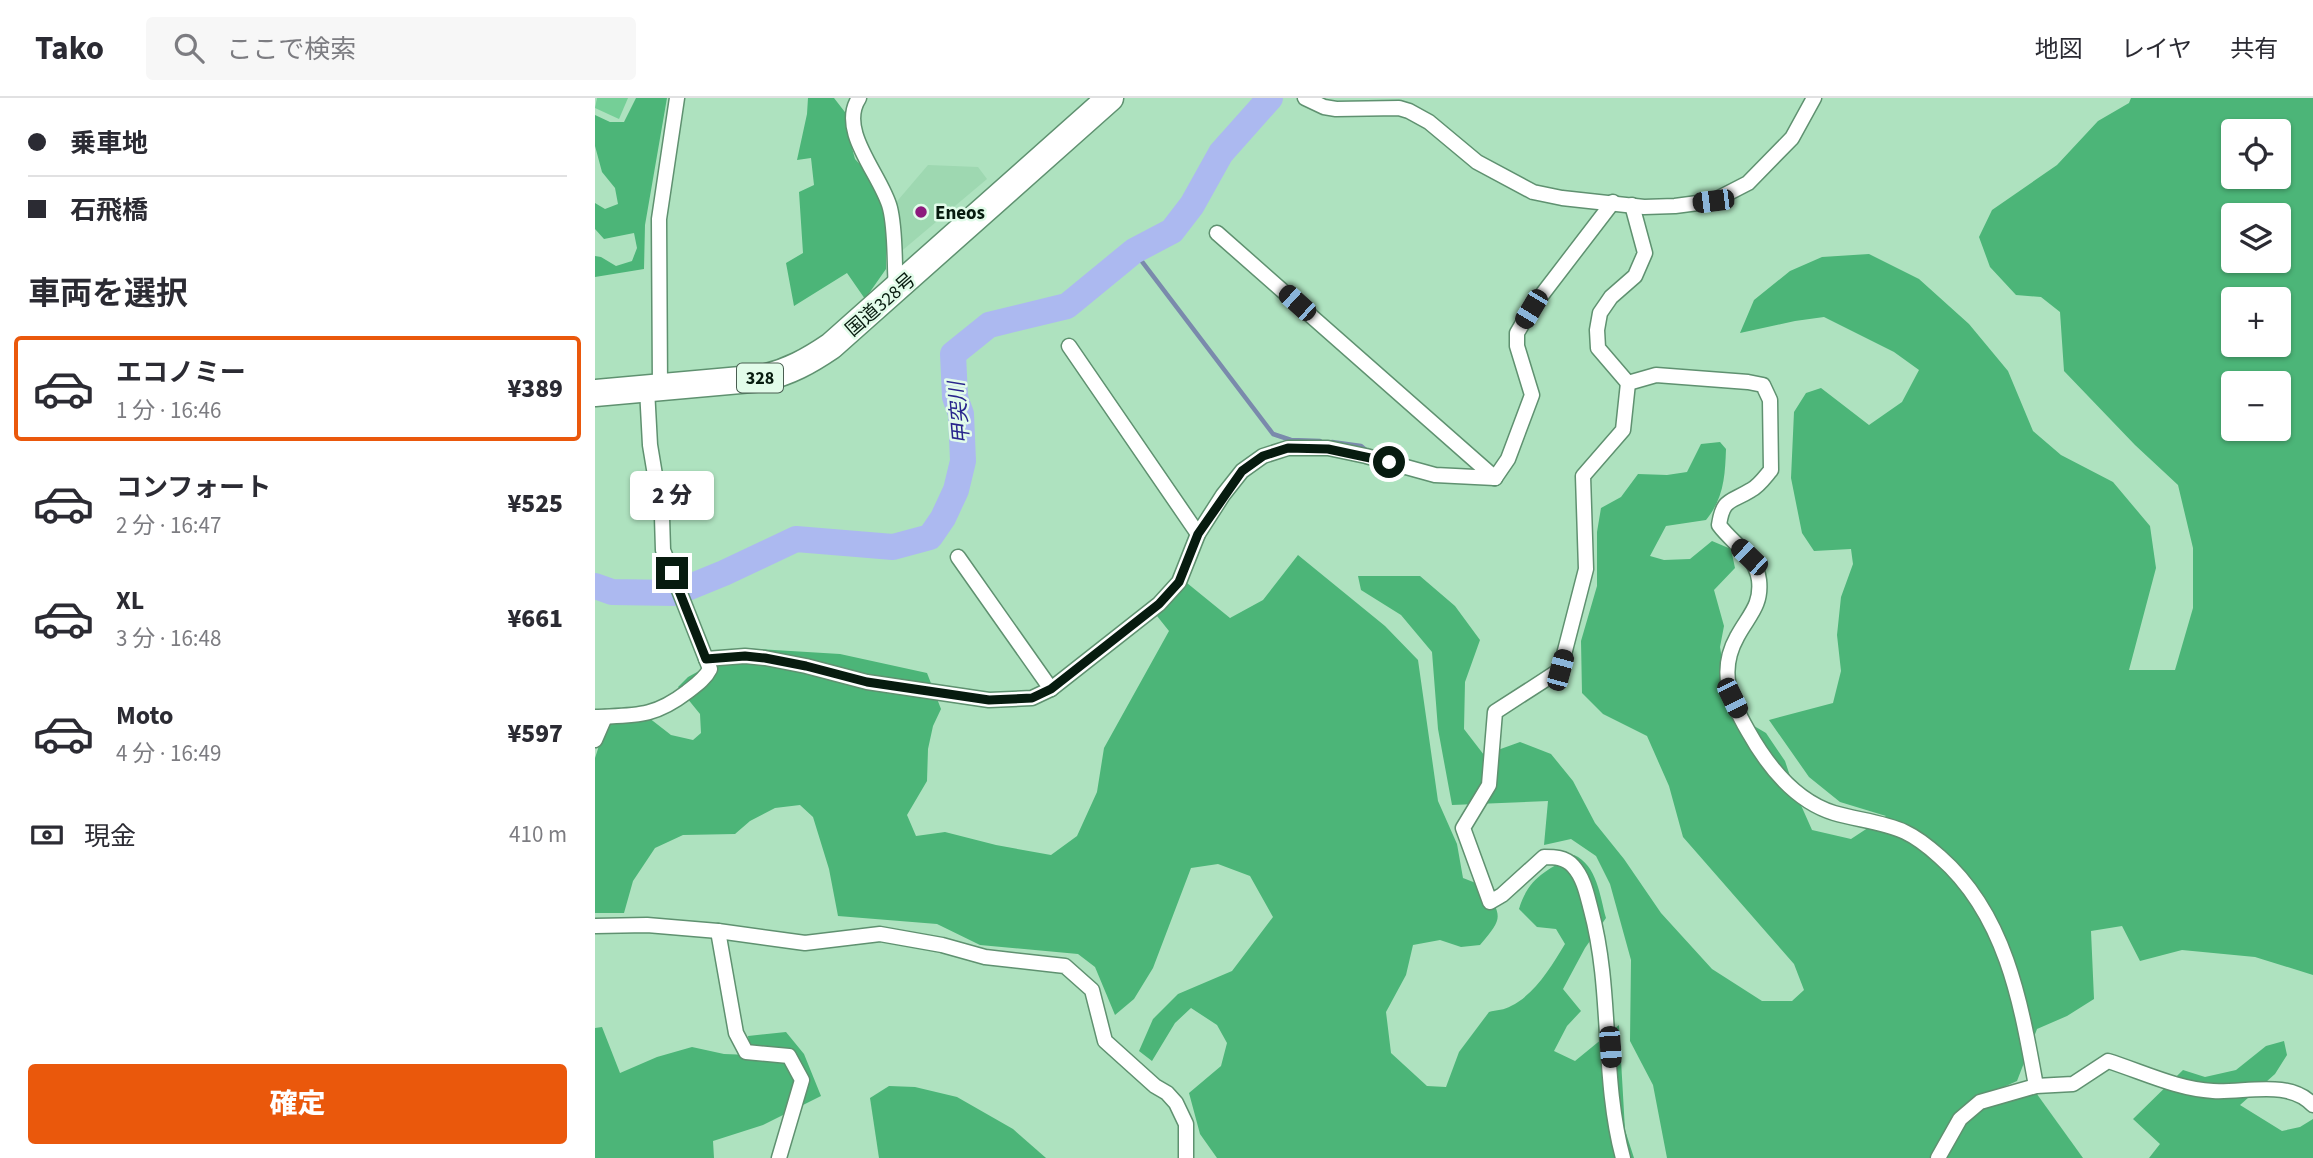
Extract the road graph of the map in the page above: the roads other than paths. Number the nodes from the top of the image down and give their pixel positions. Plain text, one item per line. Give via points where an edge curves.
1 (677, 98) edge
2 (859, 98) edge
3 (1110, 98) edge
4 (1305, 98) edge
5 (1814, 98) edge
6 (1613, 202) junction
7 (1632, 205) junction
8 (1217, 233) dead end
9 (896, 289) junction
10 (1069, 346) dead end
11 (1628, 383) junction
12 (654, 389) junction
13 (595, 393) edge
14 (1495, 478) junction
15 (1198, 534) junction
16 (958, 556) dead end
17 (706, 659) junction
18 (1051, 689) junction
19 (600, 717) edge
20 (595, 740) edge
21 (595, 926) edge
22 (718, 931) junction
23 (2036, 1086) junction
24 (2313, 1105) edge
25 (779, 1158) edge
26 (1186, 1158) edge
27 (1623, 1158) edge
28 (1938, 1158) edge

1 - 12 street via 659,219
2 - 9 street via 852,119 861,149 890,208
3 - 9 highway, 国道328号 / 328
4 - 6 street via 1324,107 1409,111 1477,162 1534,192
5 - 7 street via 1792,138 1748,183 1713,201
6 - 7 street
6 - 14 street via 1517,333 1532,395 1508,459
7 - 11 street via 1645,253 1635,276 1600,313 1597,330 1598,348
8 - 14 street
9 - 12 highway, 国道328号 / 328 via 831,346 787,372
10 - 15 street
11 - 23 street via 1656,375 1763,385 1770,400 1771,470 1754,489 1722,509 1719,525 1749,557 1759,578 1757,607 1728,659 1726,679 1732,698 1769,765 1787,785 1832,812 1907,833 1957,872 1992,921 2009,964
11 - 27 street via 1623,430 1583,476 1586,569 1560,670 1495,712 1489,785 1463,828 1490,902 1544,857 1572,864 1583,882 1598,934
12 - 13 highway, 国道328号 / 328
12 - 17 street via 650,445 663,550
14 - 15 street via 1436,475 1328,449 1288,448 1263,456 1242,471
15 - 18 street via 1179,582 1159,604
16 - 18 street
17 - 18 street via 765,658 867,682 989,700 1032,698
17 - 19 street via 707,676 664,707 652,713
19 - 20 street
21 - 22 street
22 - 25 street via 736,1033 746,1052 789,1056 803,1080
22 - 26 street via 805,943 880,934 985,957 1065,966 1092,990 1105,1041 1175,1103 1185,1124
23 - 24 street via 2073,1084 2108,1061 2178,1085 2212,1091 2289,1090
23 - 28 street via 1980,1102 1960,1119

